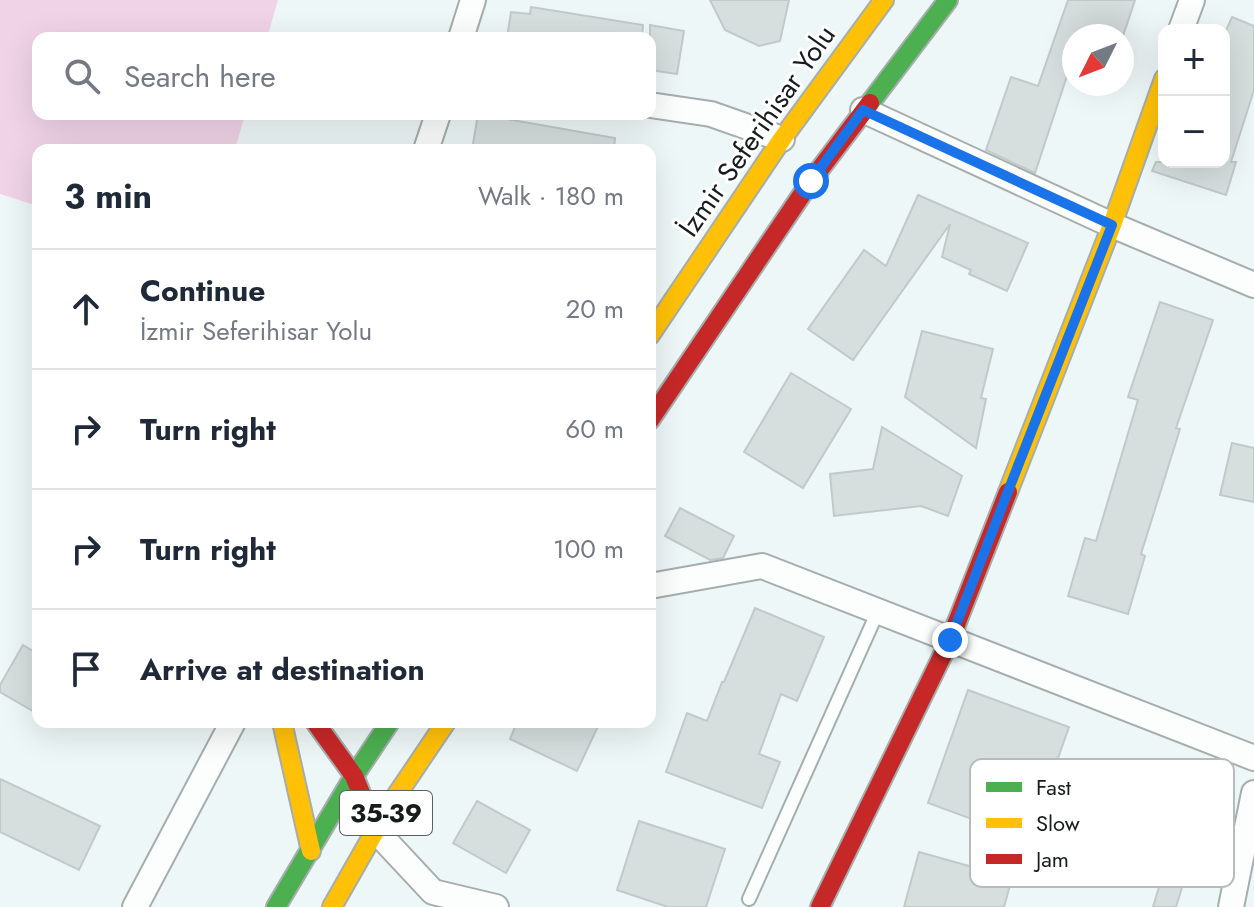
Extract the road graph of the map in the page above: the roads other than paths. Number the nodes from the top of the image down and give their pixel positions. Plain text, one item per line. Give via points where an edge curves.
1 (473, 0) edge
2 (884, 0) edge
3 (948, 0) edge
4 (1192, 0) edge
5 (1183, 24) edge
6 (463, 32) edge
7 (1158, 96) edge
8 (656, 106) edge
9 (863, 110) junction
10 (436, 120) edge
11 (782, 139) junction
12 (428, 144) edge
13 (1112, 225) junction
14 (1254, 285) edge
15 (656, 326) edge
16 (656, 411) edge
17 (656, 585) edge
18 (878, 611) junction
19 (950, 640) junction
20 (230, 728) edge
21 (283, 728) edge
22 (319, 728) edge
23 (386, 728) edge
24 (442, 728) edge
25 (1254, 758) edge
26 (354, 776) junction
27 (1254, 793) edge
28 (376, 831) junction
29 (311, 851) junction
30 (749, 899) dead end
31 (135, 907) edge
32 (276, 907) edge
33 (332, 907) edge
34 (496, 907) edge
35 (820, 907) edge
36 (1231, 907) edge

1 - 6 street
2 - 11 main road, İzmir Seferihisar Yolu
3 - 9 main road
4 - 5 street
7 - 13 main road
8 - 11 street via 711,114
9 - 13 street
9 - 16 main road
10 - 12 street
11 - 15 main road, İzmir Seferihisar Yolu
13 - 14 street
13 - 19 main road
17 - 18 street via 762,566
18 - 19 street
18 - 30 lane
19 - 25 street
19 - 35 main road
20 - 31 street
21 - 29 main road
22 - 26 main road
23 - 26 main road, 35-39
24 - 28 main road, 35-39
26 - 28 main road
26 - 29 main road, 35-39
27 - 36 street
28 - 33 main road, 35-39
28 - 34 street via 433,892
29 - 32 main road, 35-39

